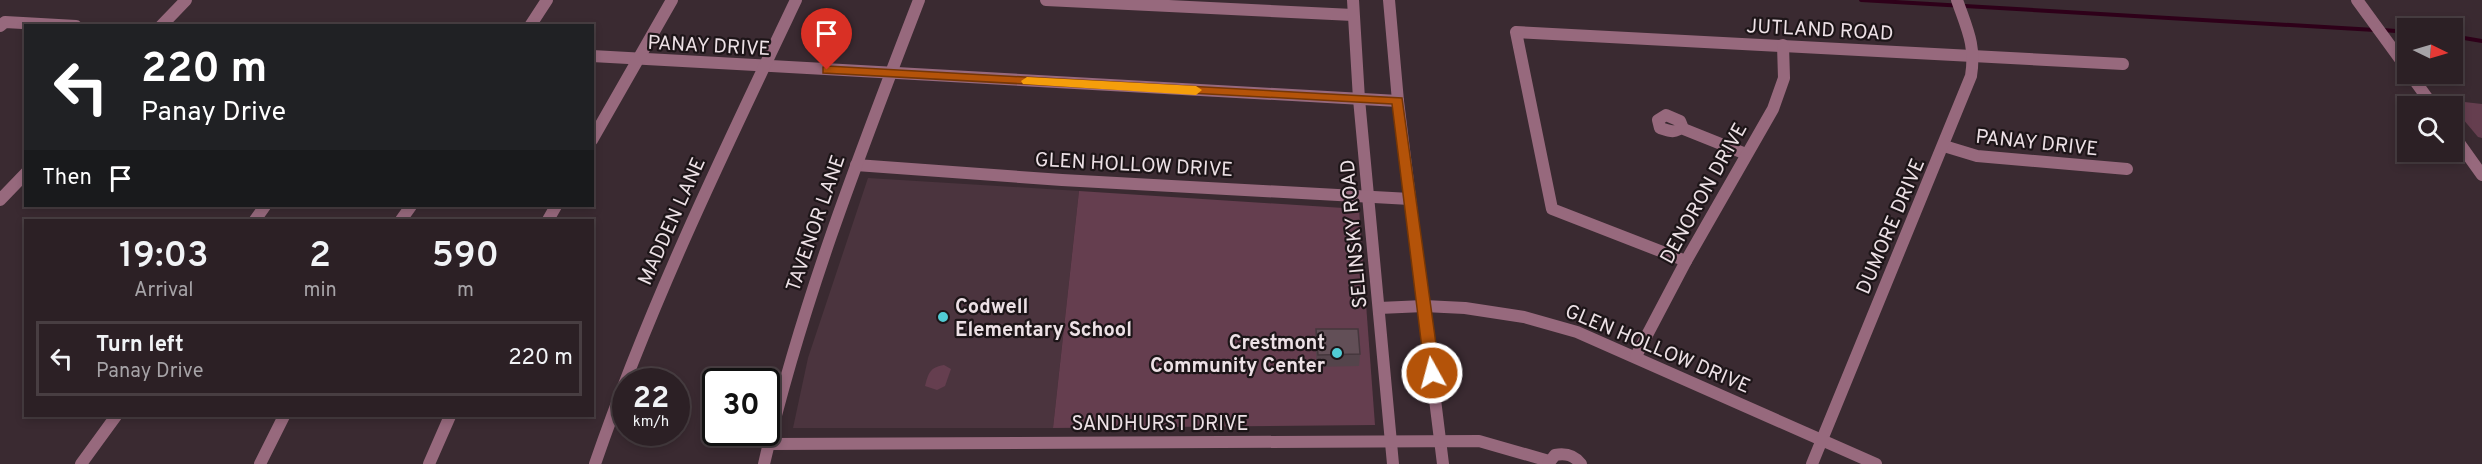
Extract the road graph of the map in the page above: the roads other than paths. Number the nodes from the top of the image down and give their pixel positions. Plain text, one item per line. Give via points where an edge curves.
1 (186, 0) edge
2 (547, 0) edge
3 (672, 0) edge
4 (795, 0) edge
5 (919, 0) edge
6 (1046, 0) edge
7 (1353, 0) edge
8 (1389, 0) edge
9 (2357, 0) edge
10 (1959, 5) edge
11 (1353, 15) junction
12 (2, 24) edge
13 (163, 24) edge
14 (531, 24) edge
15 (24, 25) edge
16 (1782, 45) junction
17 (594, 56) edge
18 (1974, 56) junction
19 (2397, 56) edge
20 (638, 59) junction
21 (2123, 64) dead end
22 (764, 66) junction
23 (891, 74) junction
24 (1359, 99) junction
25 (1398, 100) junction
26 (1681, 128) dead end
27 (594, 136) edge
28 (1944, 146) junction
29 (2463, 148) edge
30 (1746, 154) junction
31 (856, 165) junction
32 (2127, 169) dead end
33 (2482, 174) edge
34 (24, 175) edge
35 (1369, 197) junction
36 (1410, 199) junction
37 (0, 200) edge
38 (1686, 261) junction
39 (1424, 306) junction
40 (1379, 308) junction
41 (1636, 356) junction
42 (780, 398) edge
43 (115, 417) edge
44 (284, 417) edge
45 (450, 417) edge
46 (1440, 440) junction
47 (1821, 440) junction
48 (1391, 441) junction
49 (780, 444) edge
50 (768, 446) edge
51 (1549, 462) edge
52 (81, 464) edge
53 (260, 464) edge
54 (429, 464) edge
55 (595, 464) edge
56 (764, 464) edge
57 (1393, 464) edge
58 (1443, 464) edge
59 (1581, 464) edge
60 (1812, 464) edge
61 (1876, 464) edge

1 - 13 street
2 - 14 street
3 - 20 street
4 - 22 street, MADDEN LANE
5 - 23 street, TAVENOR LANE
6 - 11 street
7 - 11 street, SELINSKY ROAD
8 - 25 street
9 - 19 street
10 - 18 street, DUMORE DRIVE
11 - 24 street, SELINSKY ROAD
12 - 15 street
16 - 18 street, JUTLAND ROAD
16 - 30 street, DENORON DRIVE via 1784,85
16 - 38 street, JUTLAND ROAD via 1516,32 1552,209
17 - 20 street, PANAY DRIVE
18 - 21 street, JUTLAND ROAD
18 - 28 street, DUMORE DRIVE via 1971,76
20 - 22 street, PANAY DRIVE
20 - 27 street
22 - 23 street, PANAY DRIVE
22 - 55 street, MADDEN LANE via 670,268
23 - 24 street, PANAY DRIVE
23 - 31 street, TAVENOR LANE
24 - 25 street, PANAY DRIVE
24 - 35 street, SELINSKY ROAD
25 - 36 street
26 - 30 street
28 - 32 street, PANAY DRIVE via 1977,156
28 - 47 street, DUMORE DRIVE
29 - 33 street
30 - 38 street, DENORON DRIVE
31 - 35 street, GLEN HOLLOW DRIVE
31 - 42 street, TAVENOR LANE via 823,254
34 - 37 street
35 - 36 street, GLEN HOLLOW DRIVE
35 - 40 street, SELINSKY ROAD
36 - 39 street
38 - 41 street, DENORON DRIVE
39 - 40 street, GLEN HOLLOW DRIVE
39 - 41 street, GLEN HOLLOW DRIVE via 1524,317 1577,332
39 - 46 street
40 - 48 street, SELINSKY ROAD
41 - 47 street, GLEN HOLLOW DRIVE
43 - 52 street
44 - 53 street
45 - 54 street
46 - 48 street, SANDHURST DRIVE
46 - 51 street, SANDHURST DRIVE via 1479,441
46 - 58 street
47 - 60 street, DUMORE DRIVE
47 - 61 street, GLEN HOLLOW DRIVE
48 - 49 street, SANDHURST DRIVE
48 - 57 street, SELINSKY ROAD
50 - 56 street, TAVENOR LANE
51 - 59 street, SANDHURST DRIVE via 1555,455 1565,453

